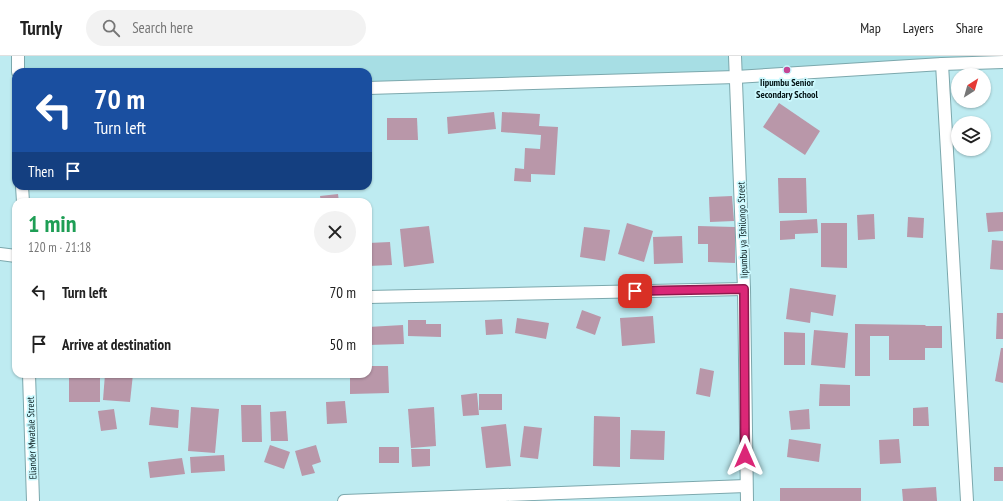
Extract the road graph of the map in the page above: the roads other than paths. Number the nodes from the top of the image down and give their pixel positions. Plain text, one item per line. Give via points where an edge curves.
1 (18, 56) edge
2 (736, 56) edge
3 (1003, 62) edge
4 (942, 64) junction
5 (18, 68) edge
6 (736, 77) junction
7 (372, 88) edge
8 (0, 254) edge
9 (12, 256) edge
10 (744, 289) junction
11 (372, 297) edge
12 (29, 378) edge
13 (746, 486) junction
14 (33, 501) edge
15 (344, 501) edge
16 (747, 501) edge
17 (967, 501) edge

1 - 5 street
2 - 6 street, Iipumbu ya Tshilongo Street
3 - 4 street
4 - 6 street
4 - 17 street
6 - 7 street
6 - 10 street, Iipumbu ya Tshilongo Street
8 - 9 street
10 - 11 street
10 - 13 street, Iipumbu ya Tshilongo Street
12 - 14 street, Eliander Mwatale Street
13 - 15 street
13 - 16 street, Iipumbu ya Tshilongo Street

